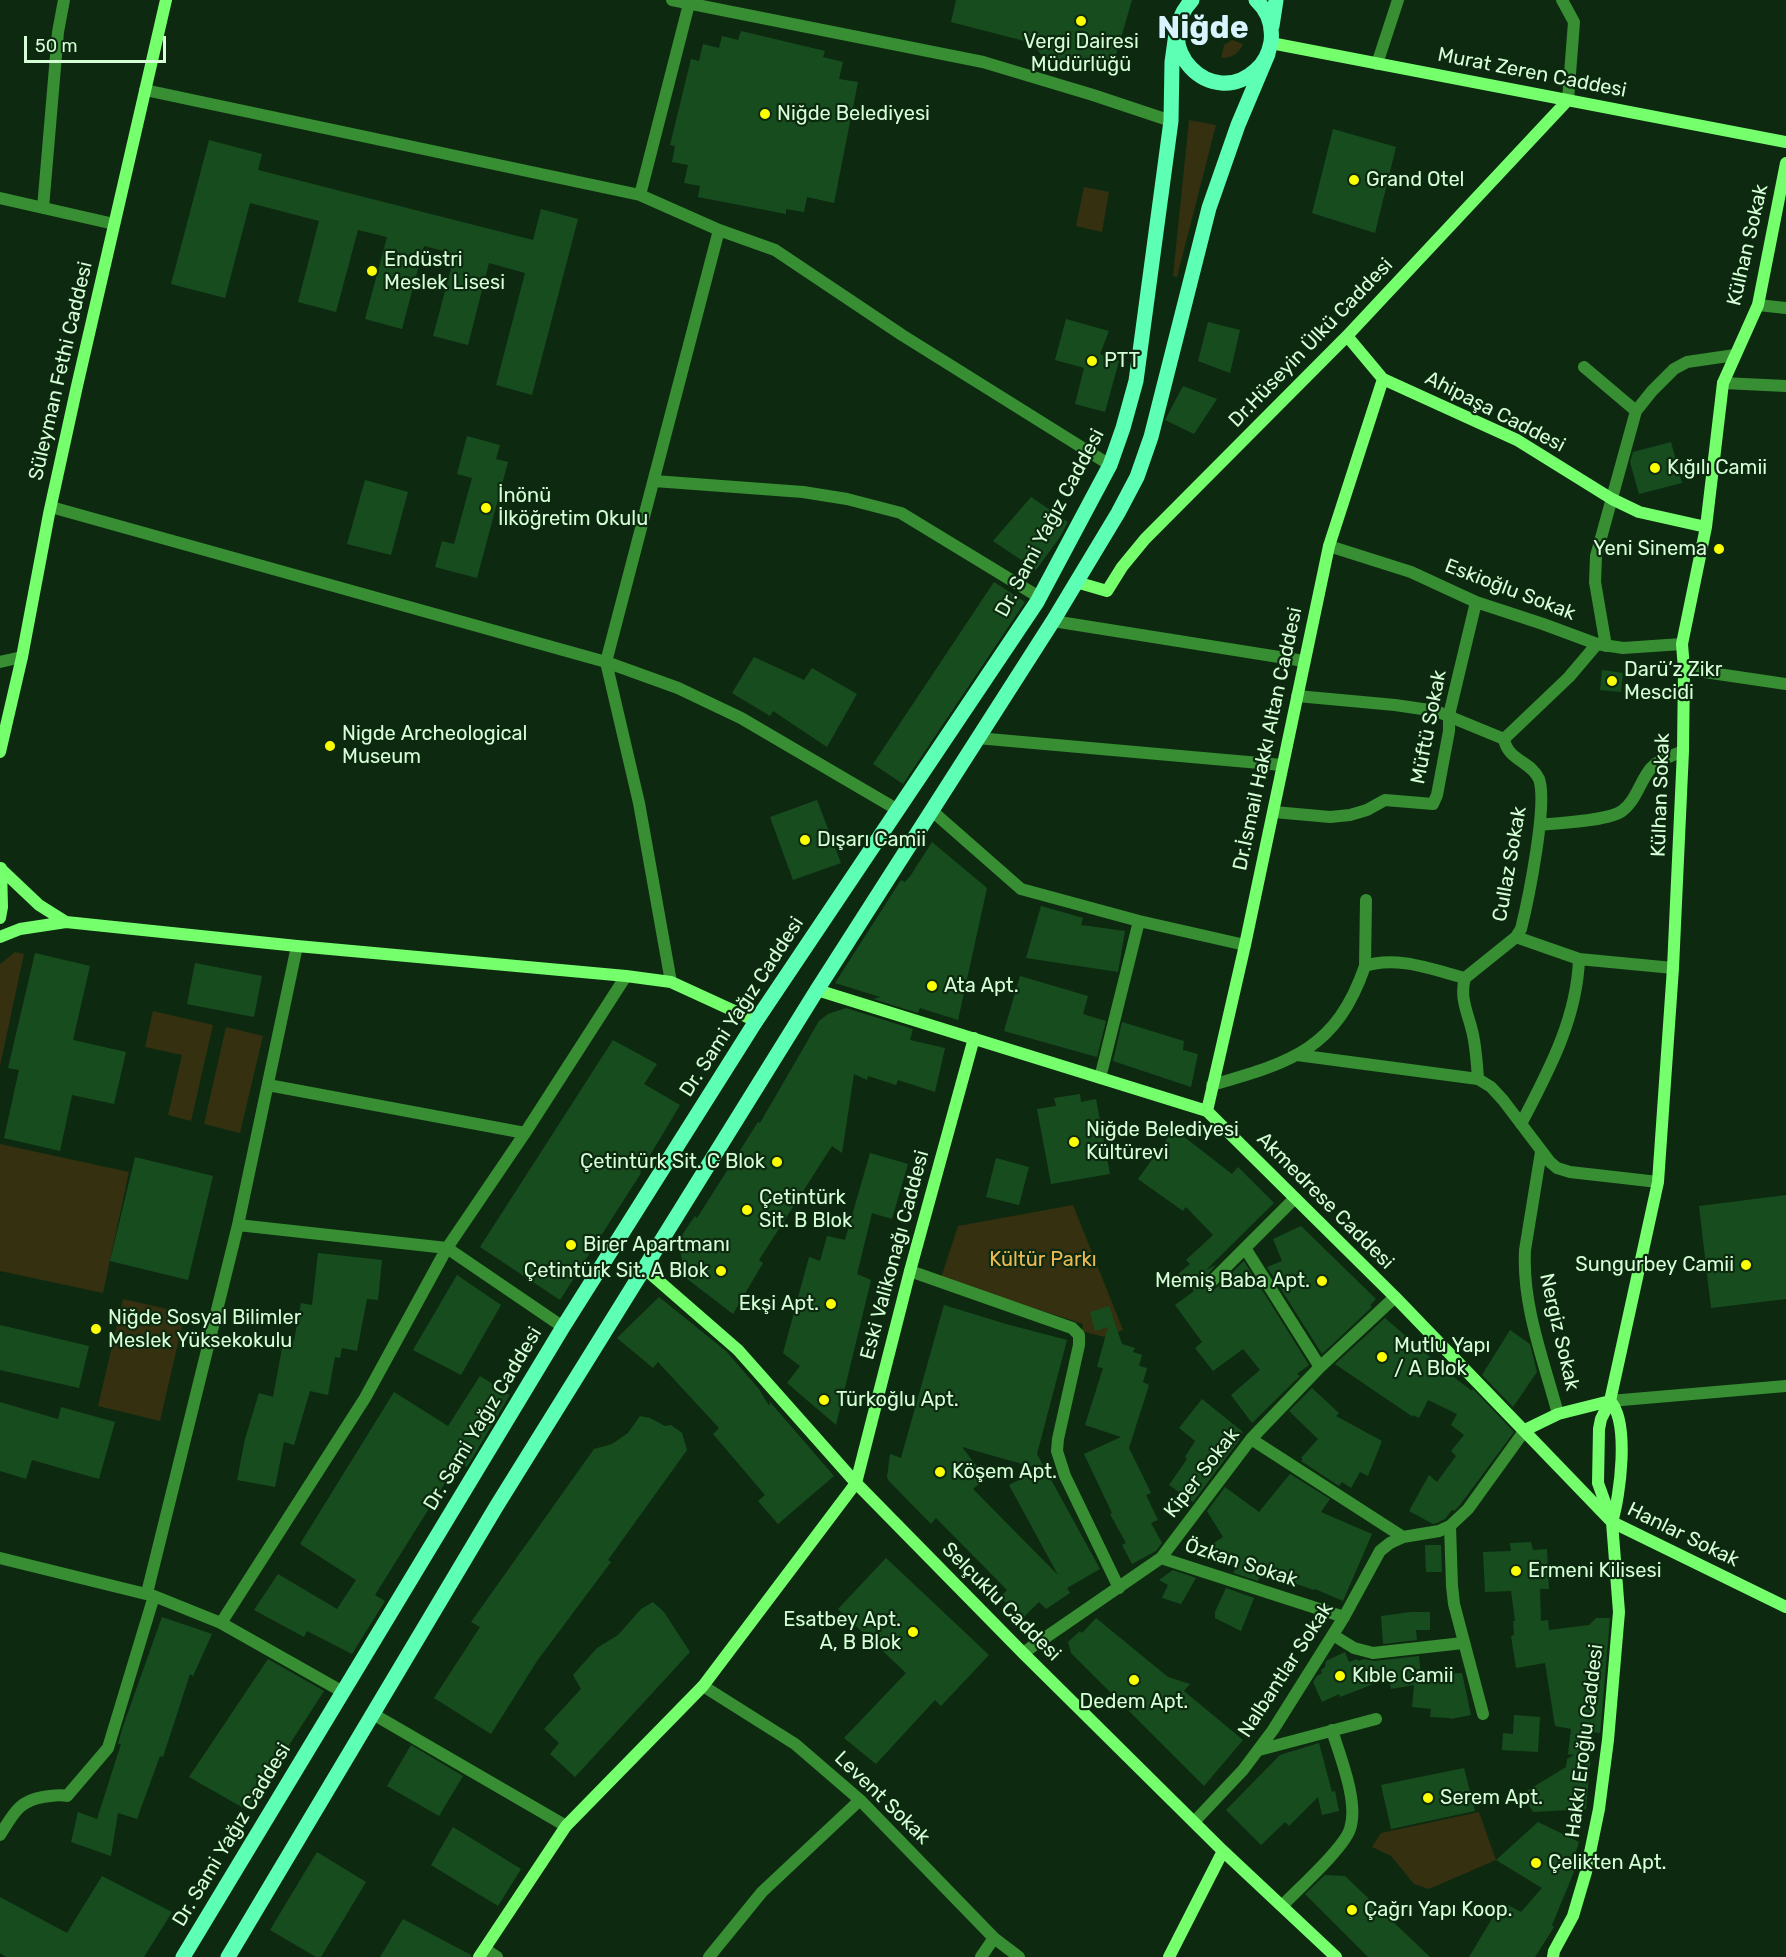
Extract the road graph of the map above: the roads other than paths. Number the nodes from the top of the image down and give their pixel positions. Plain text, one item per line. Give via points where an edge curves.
1 (64, 0) edge
2 (166, 0) edge
3 (672, 0) edge
4 (1256, 0) edge
5 (1276, 0) edge
6 (1398, 0) edge
7 (1562, 0) edge
8 (689, 2) edge
9 (1189, 2) edge
10 (1177, 26) junction
11 (1270, 43) junction
12 (1377, 63) junction
13 (145, 90) junction
14 (1568, 100) junction
15 (1171, 121) junction
16 (1786, 142) edge
17 (1786, 163) edge
18 (640, 195) junction
19 (1783, 197) edge
20 (0, 198) edge
21 (43, 208) junction
22 (114, 224) junction
23 (719, 230) junction
24 (1758, 304) junction
25 (1786, 309) edge
26 (1347, 336) junction
27 (1735, 355) junction
28 (1584, 367) dead end
29 (1383, 379) junction
30 (1723, 383) junction
31 (1786, 386) edge
32 (1636, 411) junction
33 (1110, 465) junction
34 (654, 481) junction
35 (1612, 499) junction
36 (51, 507) junction
37 (1706, 527) junction
38 (1329, 546) junction
39 (1076, 582) junction
40 (1039, 597) junction
41 (1476, 602) junction
42 (1053, 621) junction
43 (1682, 644) junction
44 (1601, 645) junction
45 (22, 657) junction
46 (1304, 661) junction
47 (0, 662) edge
48 (606, 662) junction
49 (1684, 669) junction
50 (1786, 684) edge
51 (1297, 696) junction
52 (1449, 716) junction
53 (977, 738) junction
54 (1504, 739) junction
55 (1683, 751) junction
56 (0, 752) edge
57 (1282, 765) junction
58 (898, 810) junction
59 (932, 810) junction
60 (1274, 812) junction
61 (1540, 825) junction
62 (0, 864) edge
63 (1, 869) edge
64 (1366, 900) dead end
65 (0, 918) edge
66 (1139, 921) junction
67 (66, 922) junction
68 (0, 937) edge
69 (1516, 937) junction
70 (1245, 945) junction
71 (297, 946) junction
72 (1579, 959) junction
73 (1365, 966) junction
74 (1673, 968) junction
75 (626, 976) junction
76 (1465, 978) junction
77 (671, 982) junction
78 (817, 990) junction
79 (756, 1021) junction
80 (974, 1038) junction
81 (1297, 1055) junction
82 (1100, 1078) junction
83 (1478, 1079) junction
84 (268, 1085) junction
85 (1212, 1085) junction
86 (1207, 1111) junction
87 (1521, 1124) junction
88 (525, 1133) junction
89 (1541, 1152) junction
90 (1658, 1182) junction
91 (1295, 1198) junction
92 (238, 1225) junction
93 (447, 1248) junction
94 (1245, 1248) junction
95 (645, 1269) junction
96 (910, 1271) junction
97 (1211, 1282) dead end
98 (1395, 1297) junction
99 (563, 1327) junction
100 (1320, 1367) junction
101 (1786, 1386) edge
102 (1610, 1401) junction
103 (1558, 1414) junction
104 (1525, 1430) junction
105 (1251, 1439) junction
106 (856, 1483) junction
107 (1612, 1522) junction
108 (1450, 1526) junction
109 (1403, 1537) junction
110 (0, 1558) edge
111 (1161, 1558) junction
112 (1119, 1588) junction
113 (151, 1594) junction
114 (1786, 1607) edge
115 (1344, 1617) junction
116 (221, 1623) junction
117 (1333, 1635) junction
118 (1463, 1643) junction
119 (1023, 1653) junction
120 (703, 1686) junction
121 (344, 1692) junction
122 (373, 1714) junction
123 (1483, 1714) dead end
124 (1376, 1719) dead end
125 (1332, 1730) junction
126 (1259, 1750) junction
127 (861, 1800) junction
128 (1194, 1822) junction
129 (566, 1826) junction
130 (0, 1834) edge
131 (1224, 1851) junction
132 (1283, 1905) junction
133 (994, 1938) junction
134 (482, 1953) edge
135 (1557, 1955) edge
136 (183, 1957) edge
137 (228, 1957) edge
138 (497, 1957) edge
139 (709, 1957) edge
140 (981, 1957) edge
141 (1019, 1957) edge
142 (1169, 1957) edge
143 (1336, 1957) edge

1 - 21 street via 57,32
2 - 13 street, Süleyman Fethi Caddesi
3 - 8 street
4 - 11 main road via 1270,20
5 - 11 main road
6 - 12 street
7 - 14 street via 1574,22
8 - 15 street via 983,62
8 - 18 street
9 - 10 main road, Dr. Sami Yağız Caddesi
10 - 11 main road via 1182,58 1208,80 1243,79 1253,73
10 - 15 main road, Dr. Sami Yağız Caddesi
11 - 12 street, Murat Zeren Caddesi
11 - 39 main road via 1209,208 1151,437 1137,477
12 - 14 street, Murat Zeren Caddesi
13 - 18 street
13 - 22 street, Süleyman Fethi Caddesi
14 - 16 street, Murat Zeren Caddesi
14 - 26 street, Dr.Hüseyin Ülkü Caddesi
15 - 33 main road, Dr. Sami Yağız Caddesi via 1136,381
17 - 19 street, Külhan Sokak
18 - 23 street
19 - 24 street, Külhan Sokak
20 - 21 street
21 - 22 street
22 - 36 street, Süleyman Fethi Caddesi
23 - 33 street via 775,250
23 - 34 street
24 - 25 street
24 - 27 street, Külhan Sokak
26 - 29 street, Ahipaşa Caddesi
26 - 39 street, Dr.Hüseyin Ülkü Caddesi via 1145,539 1107,591
27 - 30 street, Külhan Sokak
27 - 32 street via 1687,362 1674,369
28 - 32 street
29 - 35 street, Ahipaşa Caddesi via 1517,440
29 - 38 street, Dr.İsmail Hakkı Altan Caddesi
30 - 31 street
30 - 37 street, Külhan Sokak
32 - 35 street
33 - 40 main road, Dr. Sami Yağız Caddesi
34 - 40 street via 803,492 901,513
34 - 48 street
35 - 37 street, Ahipaşa Caddesi via 1639,512
35 - 44 street via 1596,556
36 - 45 street, Süleyman Fethi Caddesi
36 - 48 street
37 - 43 street, Külhan Sokak
38 - 41 street, Eskioğlu Sokak via 1412,572
38 - 46 street, Dr.İsmail Hakkı Altan Caddesi
39 - 42 main road
40 - 58 main road, Dr. Sami Yağız Caddesi
41 - 44 street, Eskioğlu Sokak
41 - 52 street, Müftü Sokak
42 - 46 street
42 - 53 main road
43 - 44 street, Eskioğlu Sokak via 1623,648
43 - 49 street, Külhan Sokak
44 - 54 street
45 - 47 street
45 - 56 street, Süleyman Fethi Caddesi
46 - 51 street, Dr.İsmail Hakkı Altan Caddesi
48 - 58 street via 678,688 741,718
48 - 77 street via 639,803
49 - 50 street
49 - 55 street, Külhan Sokak
51 - 52 street via 1395,705
51 - 57 street, Dr.İsmail Hakkı Altan Caddesi
52 - 54 street
52 - 60 street, Müftü Sokak via 1433,804 1385,800 1367,810 1330,817
53 - 57 street
53 - 59 main road
54 - 61 street, Cullaz Sokak via 1506,748 1540,781
55 - 61 street via 1651,768 1621,812
55 - 74 street, Külhan Sokak
57 - 60 street, Dr.İsmail Hakkı Altan Caddesi
58 - 79 main road, Dr. Sami Yağız Caddesi
59 - 66 street via 1021,889
59 - 78 main road
60 - 70 street, Dr.İsmail Hakkı Altan Caddesi
61 - 69 street, Cullaz Sokak via 1525,914
62 - 63 street
63 - 65 street
63 - 67 street via 39,906
64 - 73 street
66 - 70 street
66 - 82 street
67 - 68 street via 20,929
67 - 71 street
69 - 72 street
69 - 76 street, Cullaz Sokak
70 - 85 street, Dr.İsmail Hakkı Altan Caddesi
71 - 75 street
71 - 84 street
72 - 74 street
72 - 87 street via 1570,1014 1553,1060
73 - 76 street via 1383,961
73 - 81 street via 1339,1020 1321,1040
74 - 90 street, Külhan Sokak
75 - 77 street
75 - 88 street
76 - 83 street via 1463,1001 1473,1034
77 - 79 street
78 - 80 street, Akmedrese Caddesi
78 - 95 main road
79 - 99 main road, Dr. Sami Yağız Caddesi
80 - 82 street, Akmedrese Caddesi
80 - 96 street, Eski Valikonağı Caddesi
81 - 83 street
81 - 85 street
82 - 86 street, Akmedrese Caddesi
83 - 87 street via 1491,1087
84 - 88 street
84 - 92 street
85 - 86 street, Dr.İsmail Hakkı Altan Caddesi
86 - 91 street, Akmedrese Caddesi
87 - 89 street
88 - 93 street
89 - 90 street via 1557,1168 1570,1172
89 - 103 street, Nergiz Sokak via 1524,1267 1531,1313
90 - 102 street, Külhan Sokak
91 - 94 street
91 - 98 street, Akmedrese Caddesi
92 - 93 street
92 - 113 street
93 - 99 street
93 - 116 street via 365,1398
94 - 97 street
94 - 100 street
95 - 106 street, Selçuklu Caddesi via 738,1350
95 - 122 main road via 496,1507
96 - 106 street, Eski Valikonağı Caddesi
96 - 112 street via 1072,1328 1079,1335 1057,1451 1065,1476
98 - 100 street, Kiper Sokak
98 - 104 street, Akmedrese Caddesi
99 - 121 main road, Dr. Sami Yağız Caddesi
100 - 105 street, Kiper Sokak
101 - 102 street
102 - 103 street
102 - 107 street via 1621,1425 1621,1480
102 - 107 street, Külhan Sokak via 1599,1430 1598,1483
103 - 104 street
104 - 107 street, Hanlar Sokak
104 - 108 street, Nalbantlar Sokak via 1468,1509
105 - 109 street
105 - 111 street, Kiper Sokak
106 - 119 street, Selçuklu Caddesi
106 - 120 street
107 - 114 street, Hanlar Sokak
107 - 135 street, Hakkı Eroğlu Caddesi via 1619,1612 1605,1770 1586,1872
108 - 109 street, Nalbantlar Sokak
108 - 118 street via 1452,1586
109 - 115 street, Nalbantlar Sokak via 1380,1551
110 - 113 street
111 - 112 street, Kiper Sokak
111 - 115 street, Özkan Sokak
112 - 119 street, Kiper Sokak
113 - 116 street
113 - 130 street via 108,1748 68,1796 33,1799 17,1808
115 - 117 street, Nalbantlar Sokak
116 - 121 street
117 - 118 street via 1362,1652 1373,1653
117 - 126 street, Nalbantlar Sokak
118 - 123 street
119 - 128 street, Selçuklu Caddesi
120 - 127 street, Levent Sokak via 795,1744
120 - 129 street
121 - 136 main road, Dr. Sami Yağız Caddesi
122 - 129 street
122 - 137 main road
124 - 125 street
125 - 126 street
125 - 132 street via 1350,1794 1350,1830
126 - 128 street, Nalbantlar Sokak
127 - 133 street, Levent Sokak
127 - 139 street via 762,1892
128 - 131 street, Selçuklu Caddesi
129 - 134 street
131 - 132 street, Selçuklu Caddesi
131 - 142 street
132 - 143 street, Selçuklu Caddesi
133 - 140 street
133 - 141 street, Levent Sokak
134 - 138 street

